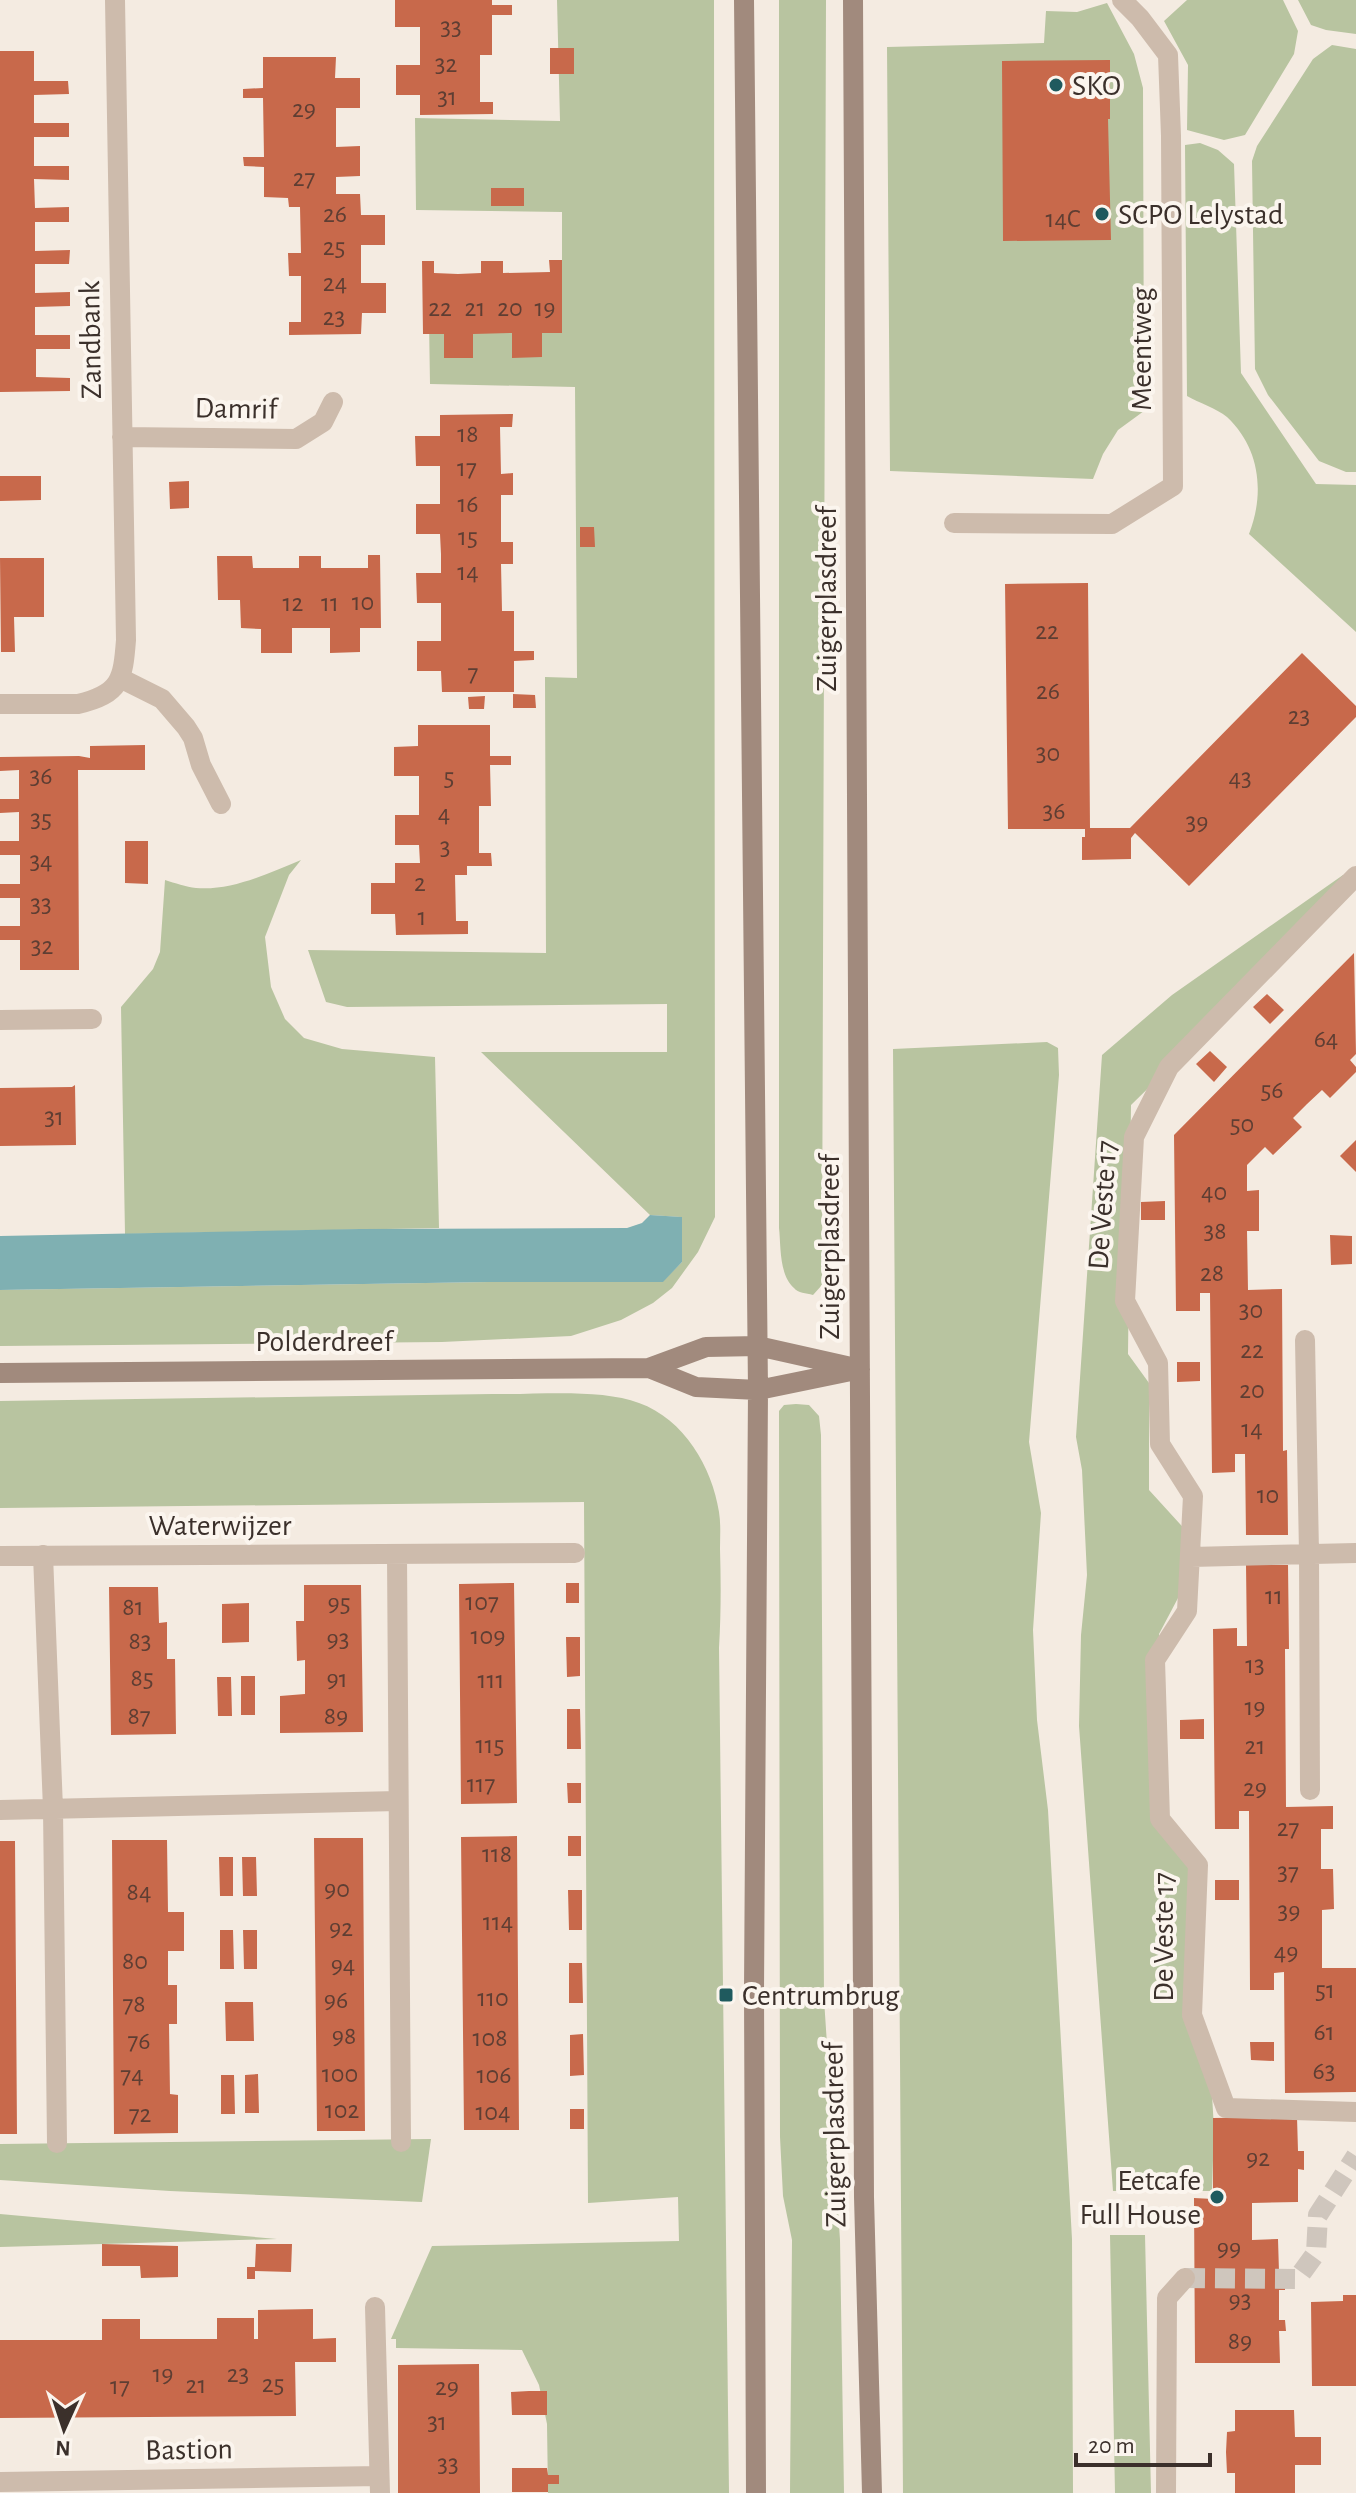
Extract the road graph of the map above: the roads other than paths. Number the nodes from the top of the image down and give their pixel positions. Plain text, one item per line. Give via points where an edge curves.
1 (115, 0) edge
2 (744, 0) edge
3 (853, 0) edge
4 (1122, 0) edge
5 (333, 402) dead end
6 (122, 437) junction
7 (954, 523) dead end
8 (120, 678) junction
9 (0, 704) edge
10 (221, 804) dead end
11 (1356, 876) edge
12 (92, 1019) dead end
13 (0, 1020) edge
14 (1305, 1340) dead end
15 (758, 1346) junction
16 (649, 1368) junction
17 (860, 1369) junction
18 (0, 1373) edge
19 (758, 1390) junction
20 (575, 1553) dead end
21 (1309, 1553) junction
22 (1356, 1553) edge
23 (43, 1555) junction
24 (397, 1555) junction
25 (0, 1556) edge
26 (1191, 1557) junction
27 (1310, 1790) dead end
28 (398, 1801) junction
29 (53, 1809) junction
30 (0, 1810) edge
31 (1356, 2112) edge
32 (401, 2142) dead end
33 (57, 2143) dead end
34 (1185, 2278) dead end
35 (375, 2307) dead end
36 (0, 2482) edge
37 (380, 2484) edge
38 (756, 2493) edge
39 (872, 2493) edge
40 (1166, 2493) edge

1 - 6 street, Zandbank
2 - 15 main road
3 - 17 main road, Zuigerplasdreef
4 - 7 street, Meentweg via 1168,55 1173,486 1112,524
5 - 6 street, Damrif via 323,422 296,439
6 - 8 street, Zandbank via 126,640
8 - 9 street via 112,689 78,704
8 - 10 street via 162,699 186,727
11 - 26 street, De Veste 17 via 1169,1067 1134,1137 1125,1301 1158,1363 1160,1444 1193,1496
12 - 13 street
14 - 21 street
15 - 16 main road, Polderdreef via 706,1347
15 - 17 main road, Polderdreef
15 - 19 main road
16 - 18 main road, Polderdreef
16 - 19 main road, Polderdreef via 696,1387
17 - 19 main road, Polderdreef
17 - 39 main road, Zuigerplasdreef via 864,2197
19 - 38 main road
20 - 24 street, Waterwijzer
21 - 22 street
21 - 26 street
21 - 27 street
23 - 24 street, Waterwijzer
23 - 25 street, Waterwijzer
23 - 29 street
24 - 28 street
26 - 31 street, De Veste 17 via 1187,1611 1155,1660 1160,1819 1198,1865 1192,2015 1226,2108
28 - 29 street
28 - 32 street
29 - 30 street
29 - 33 street
34 - 40 street via 1167,2298
35 - 37 street, Bastion
36 - 37 street, Bastion

